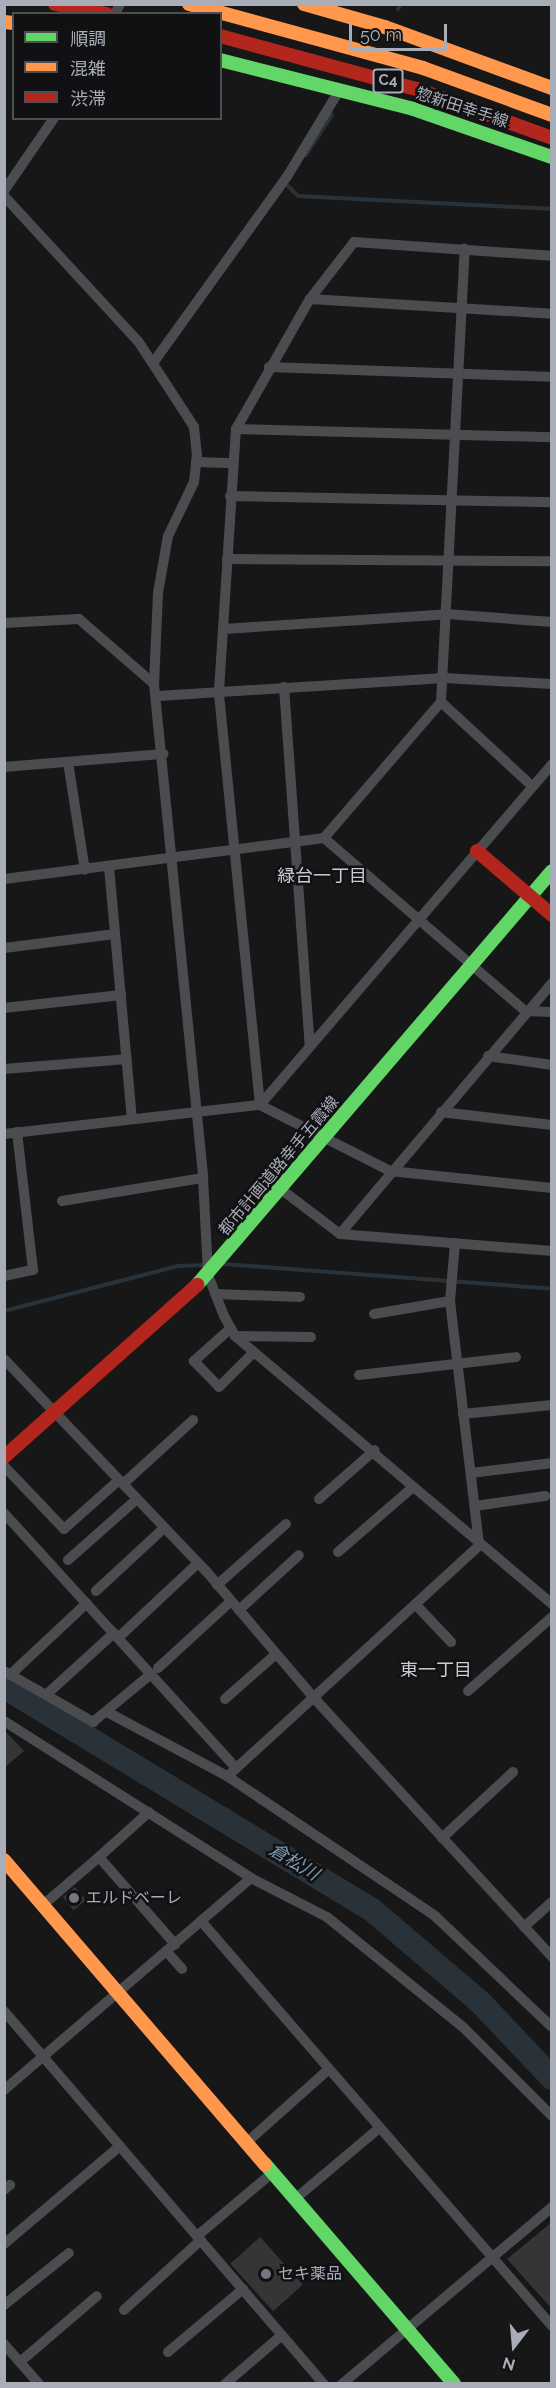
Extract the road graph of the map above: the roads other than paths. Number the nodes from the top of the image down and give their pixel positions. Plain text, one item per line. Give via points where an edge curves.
1 (55, 4) edge
2 (189, 4) edge
3 (304, 4) edge
4 (97, 12) edge
5 (218, 12) edge
6 (222, 13) edge
7 (222, 37) edge
8 (222, 60) edge
9 (552, 88) edge
10 (340, 89) junction
11 (552, 115) edge
12 (53, 120) edge
13 (552, 138) edge
14 (552, 157) edge
15 (4, 191) edge
16 (4, 196) edge
17 (465, 249) junction
18 (552, 256) edge
19 (310, 299) junction
20 (464, 309) junction
21 (552, 314) edge
22 (153, 363) junction
23 (269, 367) junction
24 (460, 373) junction
25 (552, 377) edge
26 (236, 429) junction
27 (457, 436) junction
28 (552, 437) edge
29 (196, 462) junction
30 (233, 463) junction
31 (230, 496) junction
32 (453, 500) junction
33 (552, 502) edge
34 (450, 557) junction
35 (227, 559) junction
36 (552, 561) edge
37 (447, 614) junction
38 (552, 622) edge
39 (4, 623) edge
40 (224, 629) junction
41 (444, 678) junction
42 (154, 684) junction
43 (552, 684) edge
44 (284, 687) junction
45 (219, 691) junction
46 (158, 696) junction
47 (441, 702) junction
48 (164, 754) junction
49 (68, 762) junction
50 (552, 764) edge
51 (4, 767) edge
52 (532, 786) junction
53 (324, 838) junction
54 (297, 844) junction
55 (238, 851) junction
56 (477, 851) junction
57 (173, 859) junction
58 (109, 867) junction
59 (85, 870) junction
60 (552, 871) edge
61 (4, 879) edge
62 (530, 897) junction
63 (552, 915) edge
64 (419, 919) junction
65 (115, 934) junction
66 (4, 948) edge
67 (471, 965) junction
68 (552, 983) edge
69 (121, 995) junction
70 (4, 1008) edge
71 (525, 1011) junction
72 (552, 1012) edge
73 (310, 1047) junction
74 (488, 1056) junction
75 (127, 1059) junction
76 (552, 1065) edge
77 (4, 1069) edge
78 (260, 1105) junction
79 (195, 1110) junction
80 (441, 1112) junction
81 (132, 1118) junction
82 (552, 1125) edge
83 (17, 1132) junction
84 (4, 1134) edge
85 (324, 1139) junction
86 (390, 1172) junction
87 (203, 1178) junction
88 (552, 1188) edge
89 (282, 1190) junction
90 (62, 1201) dead end
91 (340, 1234) junction
92 (455, 1243) junction
93 (552, 1251) edge
94 (208, 1275) junction
95 (4, 1276) edge
96 (215, 1294) junction
97 (300, 1297) dead end
98 (450, 1301) junction
99 (374, 1314) dead end
100 (233, 1332) junction
101 (311, 1337) dead end
102 (254, 1352) junction
103 (516, 1357) dead end
104 (4, 1359) edge
105 (458, 1364) junction
106 (358, 1375) dead end
107 (552, 1405) edge
108 (54, 1413) junction
109 (463, 1414) junction
110 (193, 1420) dead end
111 (375, 1450) junction
112 (4, 1457) edge
113 (552, 1463) edge
114 (4, 1466) edge
115 (471, 1473) junction
116 (121, 1482) junction
117 (413, 1487) junction
118 (545, 1496) dead end
119 (137, 1499) junction
120 (320, 1499) dead end
121 (476, 1506) junction
122 (4, 1513) edge
123 (286, 1524) dead end
124 (164, 1528) junction
125 (479, 1546) junction
126 (338, 1552) dead end
127 (299, 1555) dead end
128 (68, 1560) dead end
129 (198, 1563) junction
130 (217, 1585) junction
131 (96, 1591) dead end
132 (231, 1600) junction
133 (87, 1603) junction
134 (552, 1604) edge
135 (416, 1605) junction
136 (239, 1610) junction
137 (552, 1617) edge
138 (116, 1635) junction
139 (452, 1642) dead end
140 (276, 1654) junction
141 (155, 1671) junction
142 (7, 1673) edge
143 (468, 1691) dead end
144 (46, 1695) junction
145 (314, 1698) junction
146 (225, 1699) dead end
147 (109, 1713) junction
148 (4, 1720) edge
149 (236, 1768) junction
150 (513, 1772) dead end
151 (227, 1776) junction
152 (149, 1812) junction
153 (442, 1838) junction
154 (99, 1857) junction
155 (4, 1860) edge
156 (251, 1878) junction
157 (552, 1902) edge
158 (43, 1905) junction
159 (201, 1921) junction
160 (524, 1928) junction
161 (170, 1948) junction
162 (549, 1951) edge
163 (182, 1969) dead end
164 (118, 1994) junction
165 (4, 2011) edge
166 (551, 2026) edge
167 (43, 2056) junction
168 (328, 2070) junction
169 (4, 2090) edge
170 (552, 2116) edge
171 (378, 2129) junction
172 (246, 2143) junction
173 (120, 2146) junction
174 (272, 2173) junction
175 (295, 2199) junction
176 (552, 2207) edge
177 (199, 2238) junction
178 (4, 2244) edge
179 (69, 2253) dead end
180 (492, 2256) junction
181 (243, 2289) junction
182 (97, 2296) dead end
183 (4, 2305) edge
184 (124, 2310) dead end
185 (552, 2326) edge
186 (405, 2329) junction
187 (282, 2335) junction
188 (4, 2344) edge
189 (168, 2352) dead end
190 (17, 2359) junction
191 (4, 2362) edge
192 (348, 2382) edge
193 (39, 2384) edge
194 (225, 2384) edge
195 (324, 2384) edge
196 (454, 2384) edge

1 - 4 main road
2 - 5 main road, C4
3 - 9 main road via 384,27
6 - 11 main road, C4 via 423,68
7 - 13 main road, C4 via 417,89
8 - 10 main road, 惣新田幸手線
10 - 14 main road, 惣新田幸手線 via 476,129
10 - 22 street via 288,175
12 - 15 street
16 - 22 street
17 - 18 street
17 - 19 street via 354,242
17 - 20 street
19 - 20 street
19 - 23 street
20 - 21 street
20 - 24 street
22 - 29 street via 194,427
23 - 24 street
23 - 26 street
24 - 25 street
24 - 27 street
26 - 27 street
26 - 30 street
27 - 28 street
27 - 32 street
29 - 30 street
29 - 42 street via 194,482 168,536 158,593
30 - 31 street
31 - 32 street
31 - 35 street
32 - 33 street
32 - 34 street
34 - 35 street
34 - 36 street
34 - 37 street
35 - 40 street
37 - 38 street
37 - 40 street
37 - 41 street
39 - 42 street via 79,619
40 - 45 street
41 - 43 street
41 - 44 street
41 - 47 street
42 - 46 street
44 - 45 street
44 - 54 street
45 - 46 street
45 - 55 street
46 - 48 street
47 - 52 street
47 - 53 street
48 - 49 street
48 - 57 street
49 - 51 street
49 - 59 street
50 - 52 street
52 - 56 street
53 - 54 street
53 - 64 street
54 - 55 street
54 - 73 street
55 - 57 street
55 - 78 street
56 - 62 main road
56 - 64 street
57 - 58 street
57 - 79 street
58 - 59 street
58 - 65 street
59 - 61 street
60 - 62 main road, 都市計画道路幸手五霞線
62 - 63 main road
62 - 67 main road, 都市計画道路幸手五霞線
64 - 67 street
64 - 73 street
65 - 66 street
65 - 69 street
67 - 71 street
67 - 85 main road, 都市計画道路幸手五霞線
68 - 71 street
69 - 70 street
69 - 75 street
71 - 72 street
71 - 74 street
73 - 78 street
74 - 76 street
74 - 80 street
75 - 77 street
75 - 81 street
78 - 79 street
78 - 85 street
79 - 81 street
79 - 87 street
80 - 82 street
80 - 86 street
81 - 83 street
83 - 84 street
83 - 95 street via 33,1270
85 - 86 street
85 - 89 main road, 都市計画道路幸手五霞線
86 - 88 street
86 - 91 street
87 - 90 street
87 - 94 street
89 - 91 street
89 - 94 main road, 都市計画道路幸手五霞線
91 - 92 street
92 - 93 street
92 - 98 street
94 - 96 street
94 - 108 main road, 都市計画道路幸手五霞線
96 - 97 street
96 - 100 street
98 - 99 street
98 - 105 street
100 - 101 street
100 - 102 street
100 - 102 street via 194,1361 219,1387
102 - 111 street
103 - 105 street
104 - 108 street
105 - 106 street
105 - 109 street
107 - 109 street
108 - 112 main road, 都市計画道路幸手五霞線
108 - 116 street
109 - 115 street
110 - 116 street
111 - 117 street
111 - 120 street
113 - 115 street
114 - 116 street via 64,1529
115 - 121 street
116 - 119 street
117 - 125 street
117 - 126 street
118 - 121 street
119 - 124 street
119 - 128 street
121 - 125 street
122 - 133 street
123 - 130 street
124 - 129 street
124 - 131 street
125 - 134 street
125 - 135 street
127 - 136 street
129 - 130 street
129 - 138 street
130 - 132 street
132 - 136 street
132 - 141 street
133 - 138 street
133 - 142 street
135 - 139 street
135 - 145 street
136 - 140 street
137 - 143 street
138 - 141 street
138 - 144 street
140 - 145 street
140 - 146 street
141 - 147 street
141 - 149 street
142 - 144 street
144 - 147 street via 93,1722
145 - 149 street
145 - 153 street
147 - 151 street
148 - 152 street
149 - 151 street
150 - 153 street
151 - 166 street via 435,1916
152 - 154 street
152 - 156 street
153 - 160 street
154 - 158 street
154 - 161 street
155 - 158 main road
156 - 159 street
156 - 170 street via 327,1917 464,2028
157 - 160 street
158 - 164 main road
159 - 161 street
159 - 168 street
160 - 162 street
161 - 163 street
161 - 164 street
164 - 167 street
164 - 172 main road
165 - 167 street
167 - 169 street
167 - 173 street
168 - 171 street
168 - 172 street
171 - 175 street
171 - 180 street
172 - 174 main road
173 - 177 street
173 - 178 street
174 - 175 main road
174 - 177 street
175 - 186 main road
176 - 180 street
177 - 181 street
177 - 184 street
179 - 183 street
180 - 185 street
180 - 186 street
181 - 187 street
181 - 189 street
182 - 190 street
186 - 192 street
186 - 196 main road
187 - 194 street
187 - 195 street
188 - 190 street
190 - 191 street
190 - 193 street

